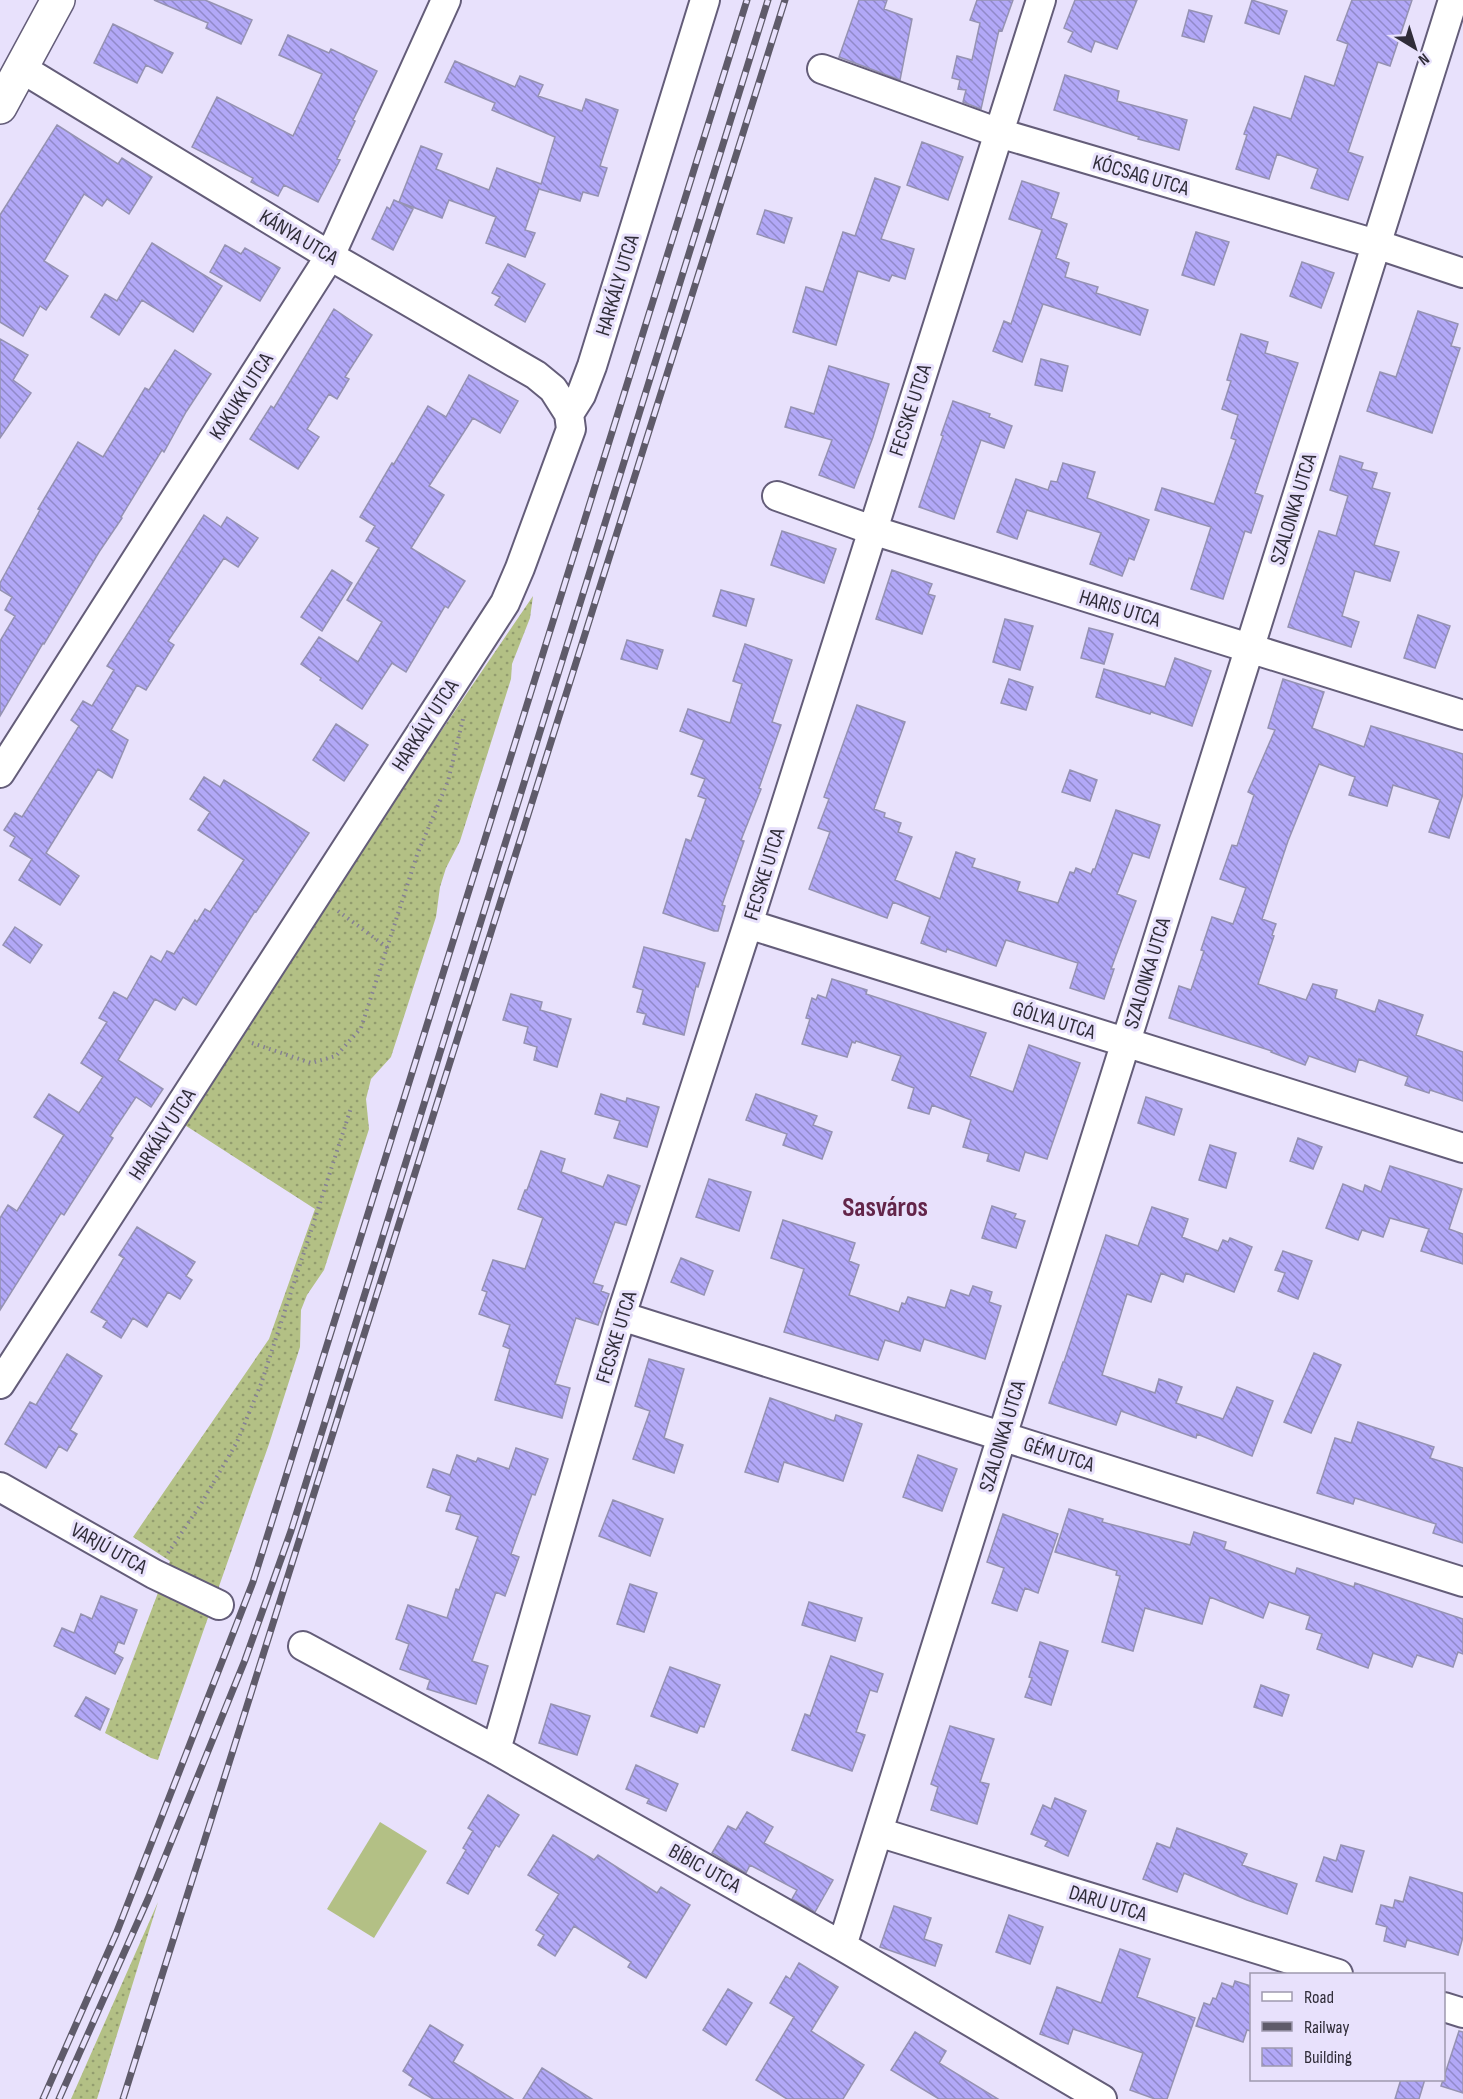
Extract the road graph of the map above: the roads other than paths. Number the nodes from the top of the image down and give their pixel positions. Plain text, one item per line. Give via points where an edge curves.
1 (58, 0) edge
2 (446, 0) edge
3 (705, 0) edge
4 (1041, 0) edge
5 (1453, 0) edge
6 (21, 68) junction
7 (822, 69) dead end
8 (0, 107) edge
9 (999, 133) junction
10 (1376, 244) junction
11 (330, 256) junction
12 (1463, 273) edge
13 (569, 414) junction
14 (777, 496) dead end
15 (872, 530) junction
16 (1249, 649) junction
17 (1463, 715) edge
18 (0, 774) edge
19 (748, 924) junction
20 (1126, 1042) junction
21 (1463, 1148) edge
22 (621, 1316) junction
23 (0, 1384) edge
24 (1002, 1436) junction
25 (0, 1487) edge
26 (1463, 1582) edge
27 (219, 1605) dead end
28 (303, 1646) dead end
29 (496, 1750) junction
30 (878, 1832) junction
31 (842, 1946) junction
32 (1335, 1973) edge
33 (1445, 2008) edge
34 (1463, 2013) edge
35 (1102, 2099) edge

1 - 6 main road
2 - 11 street, KAKUKK UTCA
3 - 13 street, HARKÁLY UTCA via 592,366
4 - 9 street, FECSKE UTCA
5 - 10 street, SZALONKA UTCA
6 - 8 main road
6 - 11 street, KÁNYA UTCA
7 - 9 street, KÓCSAG UTCA
9 - 10 street, KÓCSAG UTCA
9 - 15 street, FECSKE UTCA
10 - 12 street, KÓCSAG UTCA
10 - 16 street, SZALONKA UTCA
11 - 13 street, KÁNYA UTCA via 537,375 553,389
11 - 18 street, KAKUKK UTCA
13 - 23 street, HARKÁLY UTCA via 571,429 505,603
14 - 15 street, HARIS UTCA
15 - 16 street, HARIS UTCA
15 - 19 street, FECSKE UTCA
16 - 17 street, HARIS UTCA
16 - 20 street, SZALONKA UTCA
19 - 20 street, GÓLYA UTCA
19 - 22 street, FECSKE UTCA
20 - 21 street, GÓLYA UTCA
20 - 24 street, SZALONKA UTCA
22 - 24 street, GÉM UTCA
22 - 29 street, FECSKE UTCA
24 - 26 street, GÉM UTCA
24 - 30 street, SZALONKA UTCA
25 - 27 street, VARJÚ UTCA via 154,1574
28 - 29 street, BÍBIC UTCA
29 - 31 street, BÍBIC UTCA
30 - 31 street, SZALONKA UTCA
30 - 32 street, DARU UTCA
31 - 35 street, BÍBIC UTCA
33 - 34 street

